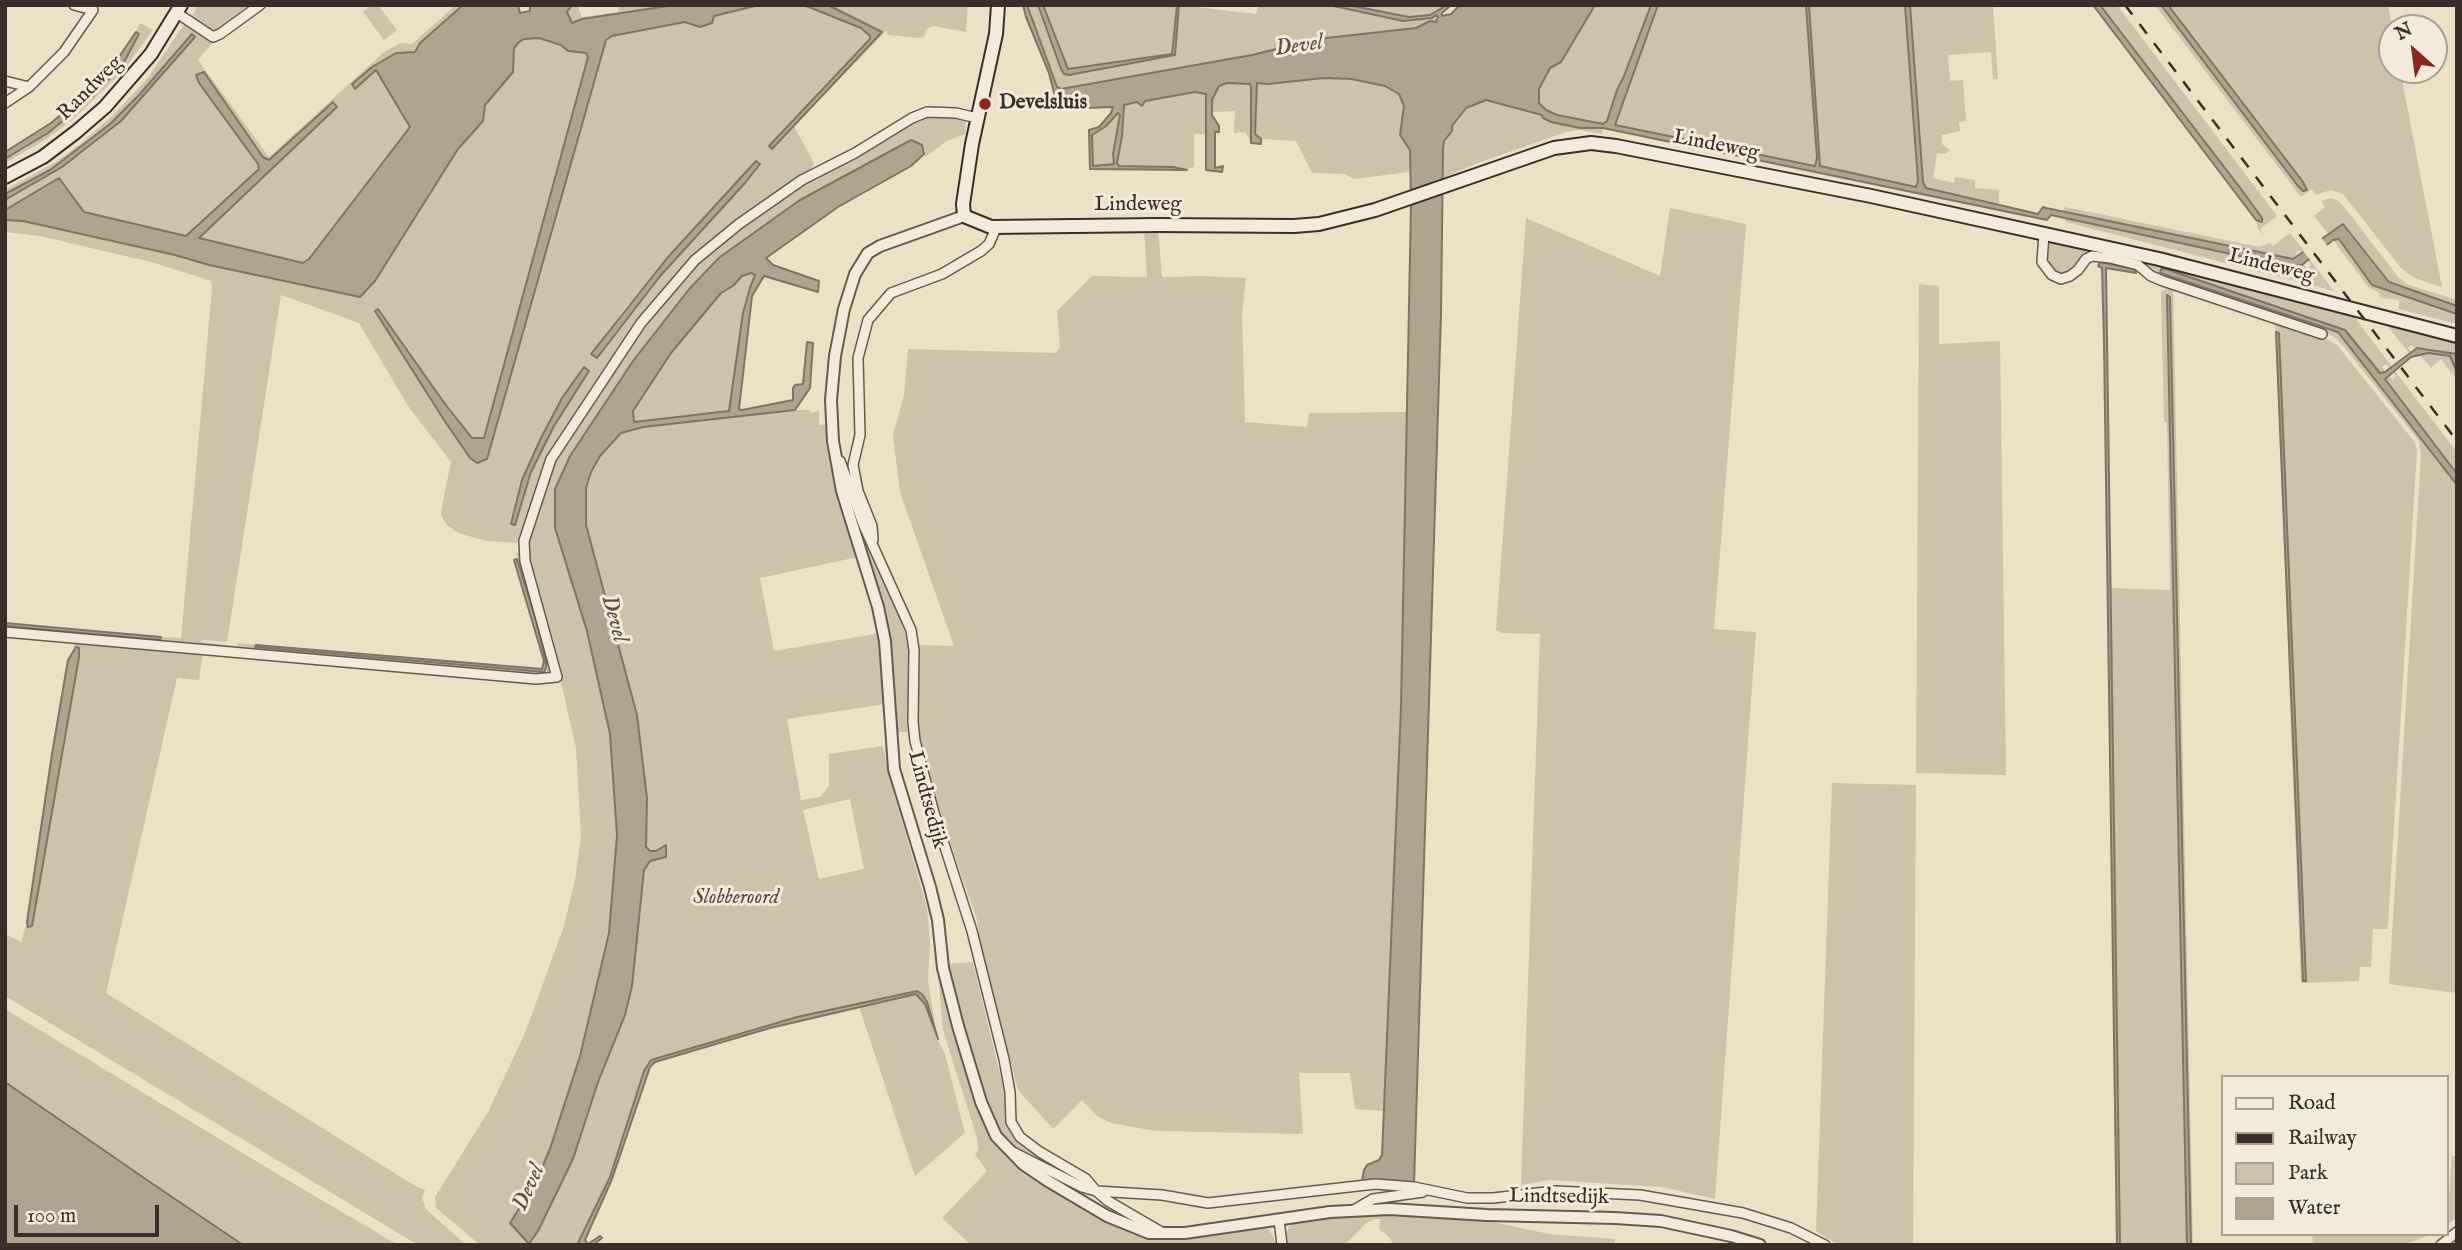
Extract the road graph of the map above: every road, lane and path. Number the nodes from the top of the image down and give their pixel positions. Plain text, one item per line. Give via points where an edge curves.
1 (74, 5) edge
2 (260, 5) edge
3 (998, 5) edge
4 (179, 9) edge
5 (5, 81) edge
6 (29, 87) junction
7 (5, 103) edge
8 (977, 118) junction
9 (5, 177) edge
10 (964, 216) junction
11 (996, 228) junction
12 (2044, 234) junction
13 (2322, 334) dead end
14 (2457, 336) edge
15 (835, 451) junction
16 (873, 541) junction
17 (5, 632) edge
18 (1008, 1150) junction
19 (1096, 1191) junction
20 (1429, 1191) junction
21 (1354, 1210) junction
22 (1279, 1220) junction
23 (2457, 1232) edge
24 (1164, 1234) junction
25 (1282, 1245) edge
26 (1760, 1245) edge
27 (1825, 1245) edge
28 (2441, 1245) edge

1 - 6 street via 93,10 64,52
2 - 4 street via 213,37
3 - 8 main road
4 - 9 main road, Randweg via 150,54 105,107 43,157
5 - 6 street
6 - 7 street
8 - 10 main road via 963,195
8 - 17 street via 927,112 802,180 695,260 641,323 551,459 524,541 525,561 557,677 536,679
10 - 11 main road, Lindeweg
10 - 15 street via 873,249 855,274 832,376
11 - 12 main road, Lindeweg via 1294,226 1348,217 1554,148 1591,143
11 - 16 street via 981,251 942,274 899,288 868,320 858,358 860,435 853,465
12 - 13 street via 2042,262 2061,279 2092,256 2110,258 2138,265 2163,281
12 - 14 main road, Lindeweg via 2225,275
15 - 16 street
15 - 18 street, Lindtsedijk via 844,500 881,618 892,757 936,909 949,996 987,1119
16 - 19 street, Lindtsedijk via 911,630 915,741 972,931 1004,1059 1011,1122 1020,1137 1086,1179
18 - 19 street, Lindtsedijk
18 - 24 street, Lindtsedijk via 1048,1181 1107,1216 1149,1233
19 - 20 street, Lindtsedijk via 1208,1203 1358,1184
19 - 24 street, Lindtsedijk
20 - 21 street, Lindtsedijk via 1373,1199
20 - 27 street, Lindtsedijk via 1467,1198 1555,1191 1651,1196 1743,1213
21 - 22 street, Lindtsedijk
21 - 26 street, Lindtsedijk via 1615,1217 1661,1221
22 - 24 street, Lindtsedijk
22 - 25 street
23 - 28 street

